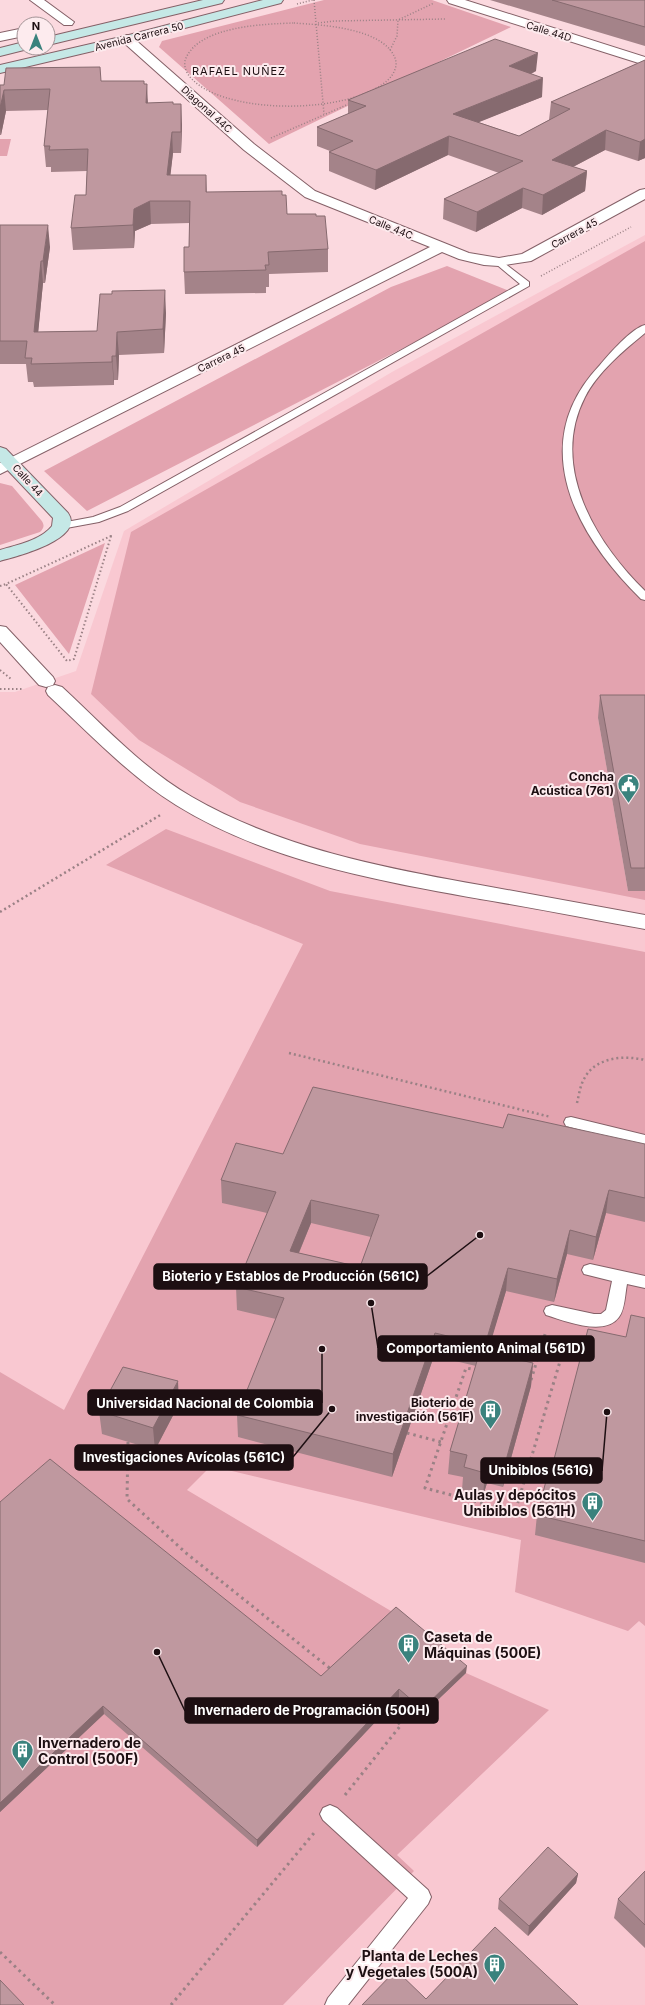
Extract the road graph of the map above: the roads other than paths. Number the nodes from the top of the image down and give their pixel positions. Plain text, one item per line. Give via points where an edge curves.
1 (36, 0) edge
2 (214, 0) edge
3 (278, 0) edge
4 (453, 0) edge
5 (56, 25) edge
6 (16, 34) edge
7 (0, 37) edge
8 (56, 39) edge
9 (128, 39) junction
10 (16, 48) edge
11 (0, 52) edge
12 (645, 61) edge
13 (0, 69) edge
14 (287, 178) joint
15 (645, 193) edge
16 (442, 247) junction
17 (499, 262) junction
18 (645, 328) edge
19 (4, 461) edge
20 (61, 526) junction
21 (0, 556) edge
22 (645, 597) edge
23 (0, 631) edge
24 (645, 922) edge
25 (571, 1122) road end
26 (645, 1141) edge
27 (590, 1270) dead end
28 (621, 1277) junction
29 (645, 1282) edge
30 (552, 1311) road end
31 (330, 1814) road end
32 (335, 2005) edge

1 - 5 street via 68,22
2 - 8 main road, Avenida Carrera 50
3 - 9 main road, Avenida Carrera 50
4 - 12 street, Calle 44D
6 - 7 street
9 - 13 main road, Avenida Carrera 50
9 - 14 street, Diagonal 44C
10 - 11 main road
14 - 16 street, Calle 44C via 310,194
15 - 17 street, Carrera 45 via 537,253 526,258
16 - 17 street, Calle 44C via 473,259
16 - 19 street, Carrera 45
17 - 20 lane via 526,284 124,509 95,520
18 - 22 lane via 588,384 579,397 572,413 567,461 573,492 584,521 608,556
19 - 20 main road, Calle 44 via 62,517
20 - 21 main road via 56,533 46,538
23 - 24 street via 51,686 141,770 184,801 265,840 321,858 424,882
25 - 26 lane
27 - 28 lane
28 - 29 lane
28 - 30 lane via 611,1318 596,1321
31 - 32 lane via 421,1897

